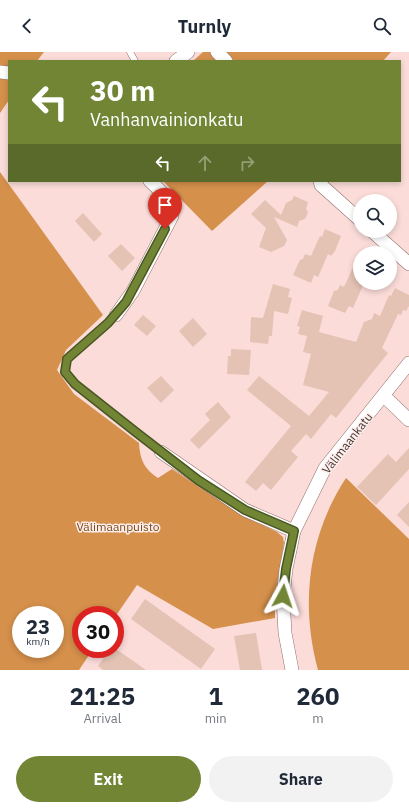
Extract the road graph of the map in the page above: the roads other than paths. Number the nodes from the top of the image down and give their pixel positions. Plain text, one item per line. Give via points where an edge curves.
1 (188, 52) edge
2 (217, 52) edge
3 (177, 60) edge
4 (225, 60) edge
5 (151, 182) edge
6 (320, 182) edge
7 (353, 214) edge
8 (380, 238) edge
9 (409, 264) edge
10 (116, 315) joint
11 (409, 363) edge
12 (384, 396) junction
13 (409, 420) edge
14 (161, 452) joint
15 (294, 531) junction
16 (292, 670) edge

1 - 3 street
2 - 4 street
5 - 10 street via 167,198 172,216 133,291
6 - 7 street
8 - 9 street
10 - 14 lane via 67,359 65,372 75,384
11 - 12 street, Välimaankatu
12 - 13 street
12 - 15 street, Välimaankatu via 325,468
14 - 15 street via 198,480 245,510
15 - 16 street, Välimaankatu via 283,596 285,633

